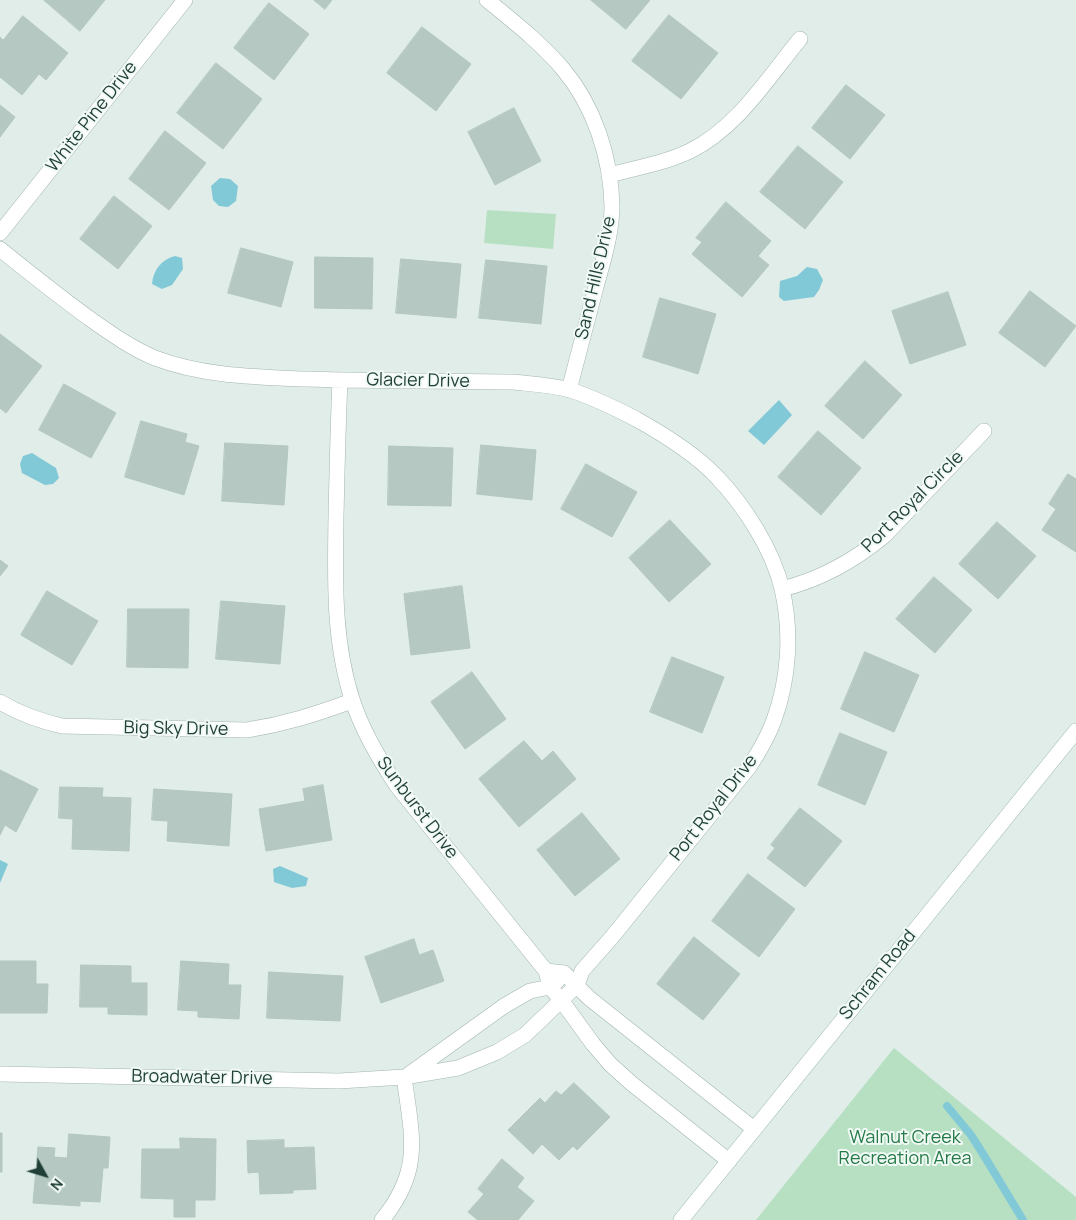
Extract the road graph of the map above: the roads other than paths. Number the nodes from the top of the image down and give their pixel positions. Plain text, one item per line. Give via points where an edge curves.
1 (185, 0) edge
2 (487, 0) edge
3 (800, 39) dead end
4 (609, 175) junction
5 (0, 233) edge
6 (0, 250) edge
7 (340, 380) junction
8 (569, 390) junction
9 (984, 431) dead end
10 (782, 589) junction
11 (352, 701) junction
12 (0, 702) edge
13 (1076, 732) edge
14 (546, 971) junction
15 (564, 973) junction
16 (579, 978) junction
17 (550, 987) junction
18 (561, 1000) junction
19 (0, 1074) edge
20 (404, 1077) junction
21 (754, 1129) junction
22 (729, 1161) junction
23 (382, 1220) edge
24 (682, 1220) edge

1 - 5 street, White Pine Drive
2 - 4 street, Sand Hills Drive via 550,55 575,85 594,122
3 - 4 street via 750,102 709,140 668,160
4 - 8 street, Sand Hills Drive via 612,206 609,231
6 - 7 street, Glacier Drive via 96,323 156,358 251,377
7 - 8 street, Glacier Drive via 514,382
7 - 11 street, Sunburst Drive via 335,588 344,669
8 - 10 street, Glacier Drive via 651,427 715,475 732,494 761,538
9 - 10 street, Port Royal Circle via 867,550 835,570 804,584
10 - 16 street, Port Royal Drive via 788,640 787,665 782,695 763,744 731,790
11 - 12 street, Big Sky Drive via 306,718 247,730 62,726 19,713
11 - 14 street, Sunburst Drive via 362,728 397,786
13 - 21 street, Schram Road
14 - 15 street
14 - 17 street, Sunburst Drive
15 - 16 street
15 - 17 street
16 - 18 street, Broadwater Drive
16 - 21 street via 602,1009
17 - 18 street, Sunburst Drive
17 - 20 street via 530,991 504,1006
18 - 20 street, Broadwater Drive via 525,1035 497,1052 458,1068
18 - 22 street, Sunburst Drive via 610,1064
19 - 20 street, Broadwater Drive via 339,1081
20 - 23 street via 412,1136 410,1164 405,1185
21 - 22 street, Schram Road
22 - 24 street, Schram Road

